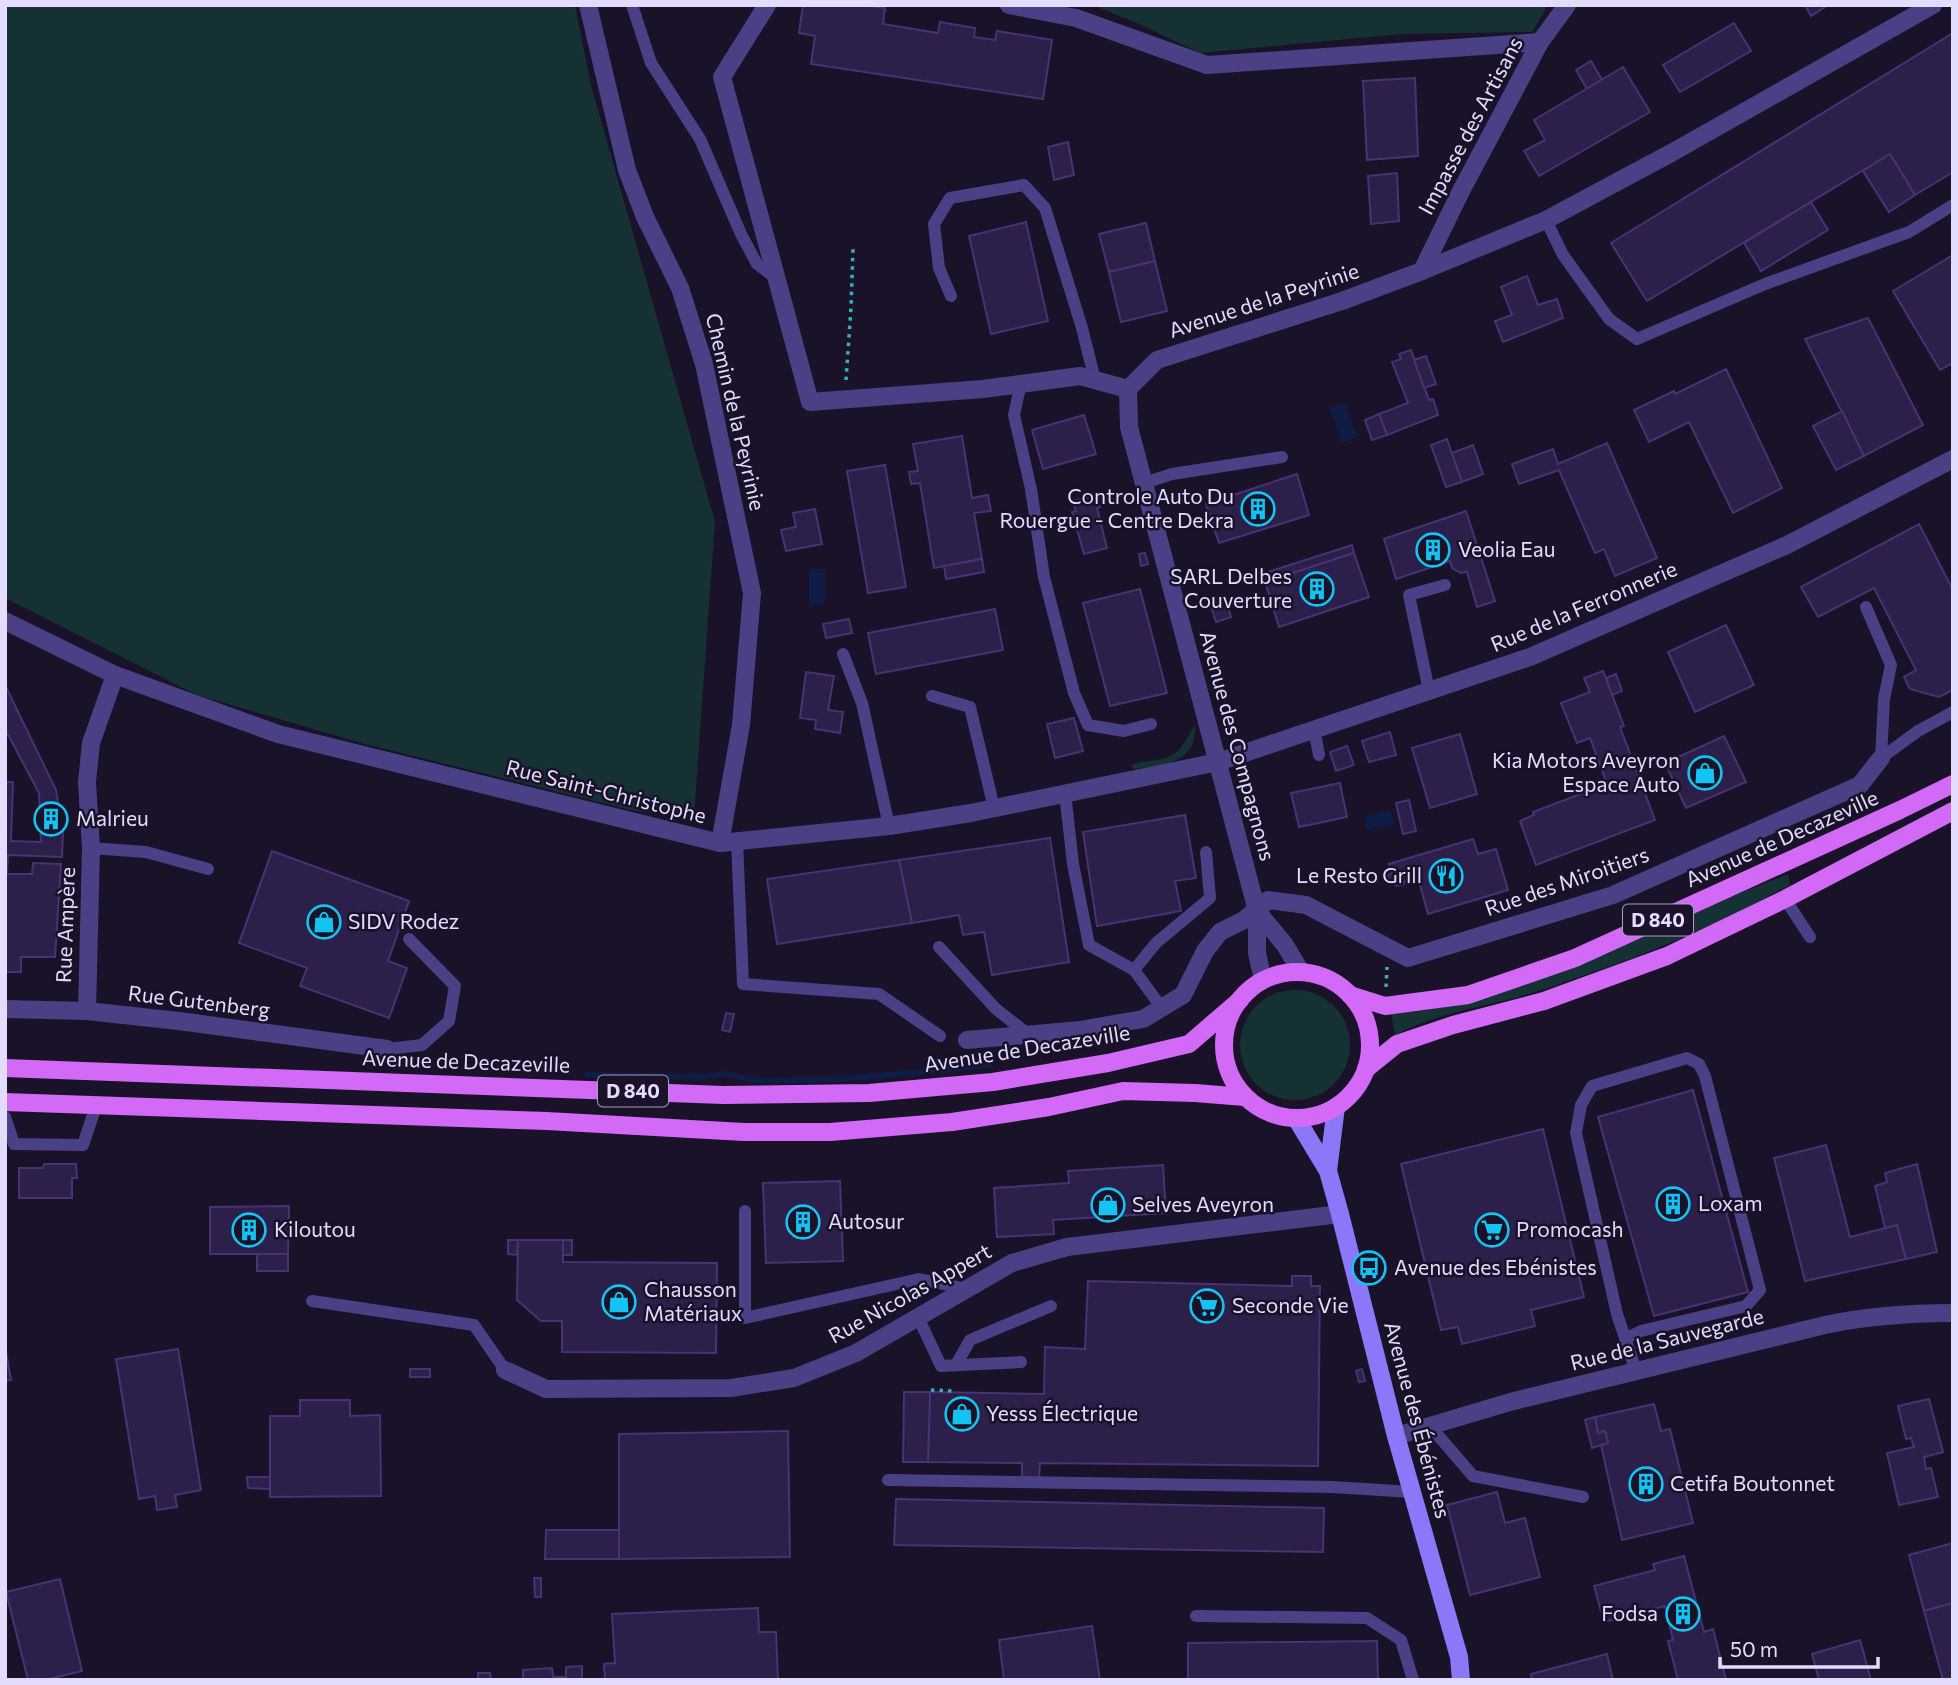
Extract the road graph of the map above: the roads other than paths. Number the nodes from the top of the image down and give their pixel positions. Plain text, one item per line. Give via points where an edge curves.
1 (588, 5) edge
2 (632, 5) edge
3 (767, 5) edge
4 (1009, 5) edge
5 (1567, 5) edge
6 (1933, 5) edge
7 (1540, 42) junction
8 (1953, 205) edge
9 (1546, 220) junction
10 (1422, 271) junction
11 (776, 278) junction
12 (951, 296) dead end
13 (1095, 380) junction
14 (1021, 383) junction
15 (1128, 389) junction
16 (1282, 457) dead end
17 (1953, 459) edge
18 (1144, 483) junction
19 (1445, 585) dead end
20 (1866, 607) dead end
21 (5, 621) edge
22 (843, 654) dead end
23 (115, 676) junction
24 (1429, 691) junction
25 (932, 696) dead end
26 (1953, 712) edge
27 (1151, 724) dead end
28 (1314, 729) junction
29 (1320, 755) dead end
30 (1881, 758) junction
31 (1218, 762) junction
32 (1953, 784) edge
33 (1065, 793) junction
34 (994, 808) junction
35 (1953, 811) edge
36 (889, 826) junction
37 (728, 842) junction
38 (91, 848) junction
39 (1206, 852) dead end
40 (208, 869) dead end
41 (1785, 899) junction
42 (1257, 911) junction
43 (1810, 937) dead end
44 (409, 939) dead end
45 (939, 947) dead end
46 (1134, 970) junction
47 (1301, 972) junction
48 (1263, 980) junction
49 (1350, 995) junction
50 (1240, 1000) junction
51 (1161, 1008) junction
52 (5, 1009) edge
53 (87, 1012) junction
54 (1029, 1035) junction
55 (940, 1037) dead end
56 (967, 1040) dead end
57 (387, 1049) joint
58 (5, 1069) edge
59 (1366, 1069) junction
60 (1245, 1097) junction
61 (5, 1102) edge
62 (96, 1106) junction
63 (1336, 1107) junction
64 (5, 1116) edge
65 (1296, 1118) junction
66 (1328, 1171) junction
67 (745, 1210) dead end
68 (1340, 1214) junction
69 (967, 1289) junction
70 (312, 1301) dead end
71 (1051, 1306) dead end
72 (1953, 1313) edge
73 (918, 1317) junction
74 (1625, 1339) junction
75 (1021, 1362) dead end
76 (956, 1365) junction
77 (505, 1370) joint
78 (1636, 1371) junction
79 (1430, 1426) junction
80 (1396, 1436) junction
81 (888, 1480) dead end
82 (1412, 1492) junction
83 (1583, 1497) dead end
84 (1196, 1616) dead end
85 (1413, 1680) edge
86 (1461, 1680) edge

1 - 37 street, Chemin de la Peyrinie via 627,170 680,288 705,364 752,593
2 - 11 lane via 651,63 700,139 741,234 757,264
3 - 11 street via 722,77
4 - 7 street via 1076,18 1207,65
5 - 7 street, Impasse des Artisans
6 - 9 street, Avenue de la Peyrinie
7 - 10 street, Impasse des Artisans
8 - 9 lane via 1909,232 1765,284 1637,339 1609,319 1563,255
9 - 10 street, Avenue de la Peyrinie
10 - 15 street, Avenue de la Peyrinie via 1157,360
11 - 14 street via 810,402
12 - 13 lane via 939,268 934,224 950,198 1024,185 1045,208
13 - 14 street via 1080,376
13 - 15 street
14 - 27 lane via 1014,415 1044,578 1074,693 1088,726 1124,731
15 - 18 street, Avenue des Compagnons via 1129,427
16 - 18 lane via 1172,474
17 - 24 street, Rue de la Ferronnerie via 1787,545 1530,657
18 - 31 street, Avenue des Compagnons
19 - 24 lane via 1409,595
20 - 30 lane via 1892,665 1884,699
21 - 23 street, Rue Saint-Christophe
22 - 36 lane via 862,703
23 - 37 street, Rue Saint-Christophe via 278,734
23 - 38 street, Rue Ampère via 90,743
24 - 28 street, Rue de la Ferronnerie
25 - 34 lane via 970,707
26 - 30 lane
28 - 29 lane
28 - 31 street, Rue de la Ferronnerie
30 - 42 street, Rue des Miroitiers via 1860,785 1613,895 1408,958 1306,905 1268,900
31 - 33 street, Rue Saint-Christophe
31 - 42 street, Avenue des Compagnons
32 - 49 main road, Avenue de Decazeville / D 840 via 1575,958 1468,995 1385,1006
33 - 34 street, Rue Saint-Christophe
33 - 46 lane via 1089,945
34 - 36 street, Rue Saint-Christophe
35 - 41 main road, D 840
36 - 37 street, Rue Saint-Christophe
37 - 55 lane via 743,984 879,994
38 - 40 lane via 146,852
38 - 53 street, Rue Ampère
39 - 46 lane via 1210,898 1156,943
41 - 43 lane
41 - 59 main road, D 840 via 1667,956 1544,1001 1398,1044
42 - 47 street, Avenue des Compagnons
42 - 48 street, Avenue des Compagnons via 1257,953
42 - 51 street via 1220,932 1182,995
44 - 57 lane via 455,986 449,1021 422,1045
45 - 54 lane via 996,1009
46 - 51 lane
47 - 48 main road
47 - 49 main road via 1328,979
48 - 50 main road
49 - 59 main road via 1368,1030
50 - 58 main road, Avenue de Decazeville / D 840 via 1189,1044 993,1082 869,1093 723,1095
50 - 60 main road via 1227,1023 1224,1049 1230,1075
51 - 54 street via 1143,1019
52 - 53 street, Rue Gutenberg
53 - 57 street, Rue Gutenberg
54 - 56 street
59 - 63 main road via 1354,1090
60 - 62 main road, D 840 via 1123,1091 952,1122 830,1132
60 - 65 main road via 1268,1113
61 - 62 main road, D 840
62 - 64 lane via 83,1145 14,1143
63 - 65 main road
63 - 66 street, Avenue des Ébénistes
65 - 66 street, Avenue des Ébénistes
66 - 68 street, Avenue des Ébénistes
67 - 69 lane via 745,1318 919,1279
68 - 69 street, Rue Nicolas Appert via 1067,1247 1012,1263
68 - 80 street, Avenue des Ébénistes
69 - 73 street, Rue Nicolas Appert
70 - 77 lane via 474,1325
71 - 76 lane via 970,1340
72 - 78 street, Rue de la Sauvegarde via 1857,1318
73 - 76 lane via 941,1366
73 - 77 street, Rue Nicolas Appert via 856,1353 794,1378 731,1388 546,1389
74 - 74 lane via 1576,1133 1581,1105 1592,1086 1687,1058 1699,1064 1705,1076 1760,1290 1746,1306 1641,1331
74 - 78 lane
75 - 76 lane
78 - 79 street, Rue de la Sauvegarde
79 - 80 street, Rue de la Sauvegarde
79 - 83 lane via 1473,1476
80 - 82 street, Avenue des Ébénistes
81 - 82 lane
82 - 86 street, Avenue des Ébénistes via 1459,1657
84 - 85 lane via 1367,1618 1401,1640

